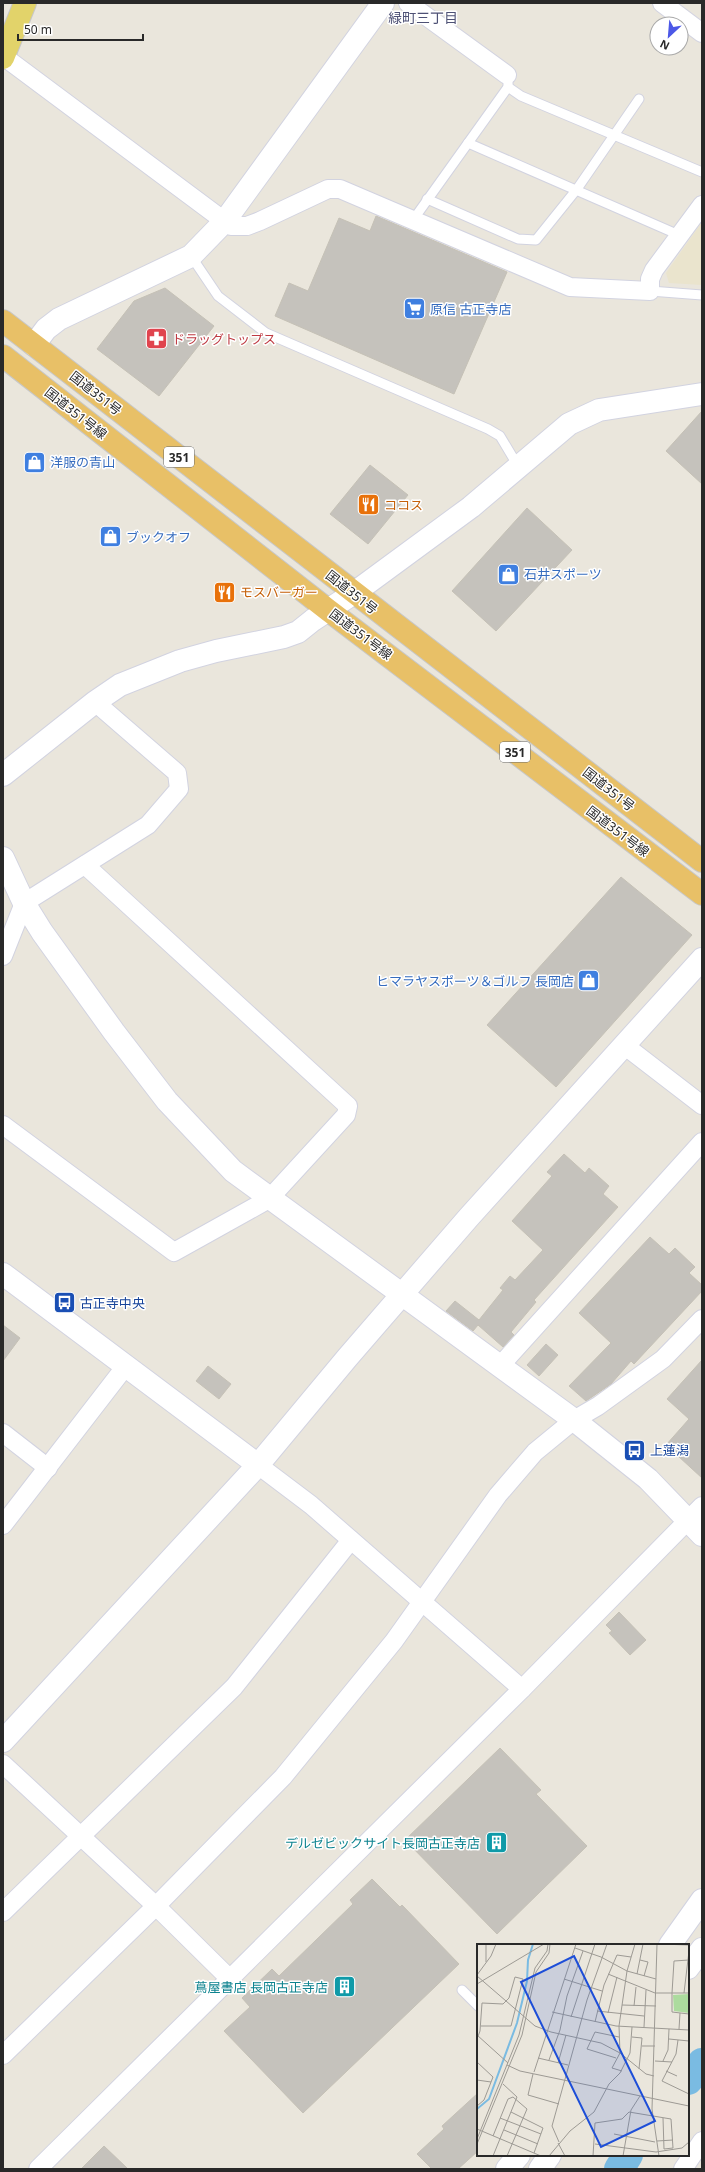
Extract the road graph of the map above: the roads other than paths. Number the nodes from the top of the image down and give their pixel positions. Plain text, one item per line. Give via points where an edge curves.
1 (25, 3) edge
2 (383, 3) edge
3 (408, 3) edge
4 (662, 3) edge
5 (702, 33) edge
6 (3, 57) edge
7 (507, 81) junction
8 (639, 98) dead end
9 (613, 136) junction
10 (468, 143) junction
11 (702, 172) edge
12 (577, 189) junction
13 (427, 199) junction
14 (702, 205) edge
15 (413, 220) junction
16 (224, 222) junction
17 (679, 235) junction
18 (191, 256) junction
19 (650, 291) junction
20 (702, 296) edge
21 (3, 321) edge
22 (34, 345) junction
23 (3, 356) edge
24 (702, 394) edge
25 (518, 466) junction
26 (354, 593) junction
27 (328, 610) junction
28 (95, 702) junction
29 (3, 775) edge
30 (3, 858) edge
31 (702, 861) edge
32 (85, 865) junction
33 (702, 894) edge
34 (24, 903) junction
35 (3, 956) edge
36 (702, 959) edge
37 (624, 1045) junction
38 (702, 1105) edge
39 (3, 1125) edge
40 (702, 1142) edge
41 (269, 1199) junction
42 (3, 1274) edge
43 (402, 1295) junction
44 (702, 1319) edge
45 (125, 1367) junction
46 (499, 1367) junction
47 (574, 1420) junction
48 (3, 1432) edge
49 (258, 1465) junction
50 (48, 1468) junction
51 (697, 1521) edge
52 (3, 1525) edge
53 (351, 1540) junction
54 (424, 1601) junction
55 (522, 1689) junction
56 (3, 1741) edge
57 (3, 1764) edge
58 (79, 1836) junction
59 (702, 1900) edge
60 (156, 1906) junction
61 (3, 1912) edge
62 (671, 1944) edge
63 (702, 1949) edge
64 (689, 1967) edge
65 (229, 1978) junction
66 (462, 1990) dead end
67 (477, 2005) edge
68 (3, 2055) edge
69 (702, 2141) edge
70 (518, 2156) edge
71 (549, 2156) edge
72 (38, 2169) edge
73 (507, 2169) edge
74 (540, 2169) edge
75 (682, 2169) edge

1 - 6 main road
2 - 16 street
3 - 7 street
4 - 5 street
6 - 16 street
7 - 9 lane via 521,96
7 - 10 lane
8 - 9 lane
9 - 11 lane
9 - 12 lane
10 - 12 lane
10 - 13 lane
12 - 13 lane via 536,240 518,239
12 - 17 lane
13 - 15 lane
14 - 17 street
15 - 16 street via 340,189 328,189 247,226 231,226
15 - 19 street via 570,287
16 - 18 street
17 - 19 street via 654,270 650,279
18 - 22 street via 59,320 46,329
18 - 25 lane via 218,296 266,332 488,429 500,436
19 - 20 lane
21 - 22 highway, 国道351号 / 351
22 - 26 highway, 国道351号 / 351
23 - 27 highway, 国道351号線 / 351
24 - 25 street via 599,410 569,424
25 - 26 street via 471,507
26 - 27 street
26 - 31 highway, 国道351号 / 351
27 - 28 street via 298,632 180,661 120,685
27 - 33 highway, 国道351号線 / 351
28 - 29 street
28 - 32 street via 177,773 178,789 148,825
30 - 34 street
32 - 34 street
32 - 41 street via 348,1106 346,1115
34 - 35 street
34 - 41 street via 72,975 167,1101 233,1171
36 - 37 street
37 - 38 street
37 - 43 street
39 - 41 street via 174,1252
40 - 46 street
41 - 43 street
42 - 45 street
43 - 46 street
43 - 49 street
44 - 47 street via 663,1359 598,1406
45 - 49 street
45 - 50 street
46 - 47 street
47 - 51 street
47 - 54 street via 535,1452 498,1495
48 - 50 street
49 - 53 street via 311,1505
49 - 56 street
50 - 52 street
51 - 55 street
53 - 54 street
53 - 58 street via 234,1687
54 - 55 street
54 - 60 street via 390,1647 283,1777
55 - 65 street
57 - 58 street
58 - 60 street
58 - 61 street
59 - 62 street
60 - 65 street
60 - 68 street
63 - 64 street
65 - 72 street
66 - 67 lane
69 - 75 street
70 - 73 street
71 - 74 street

